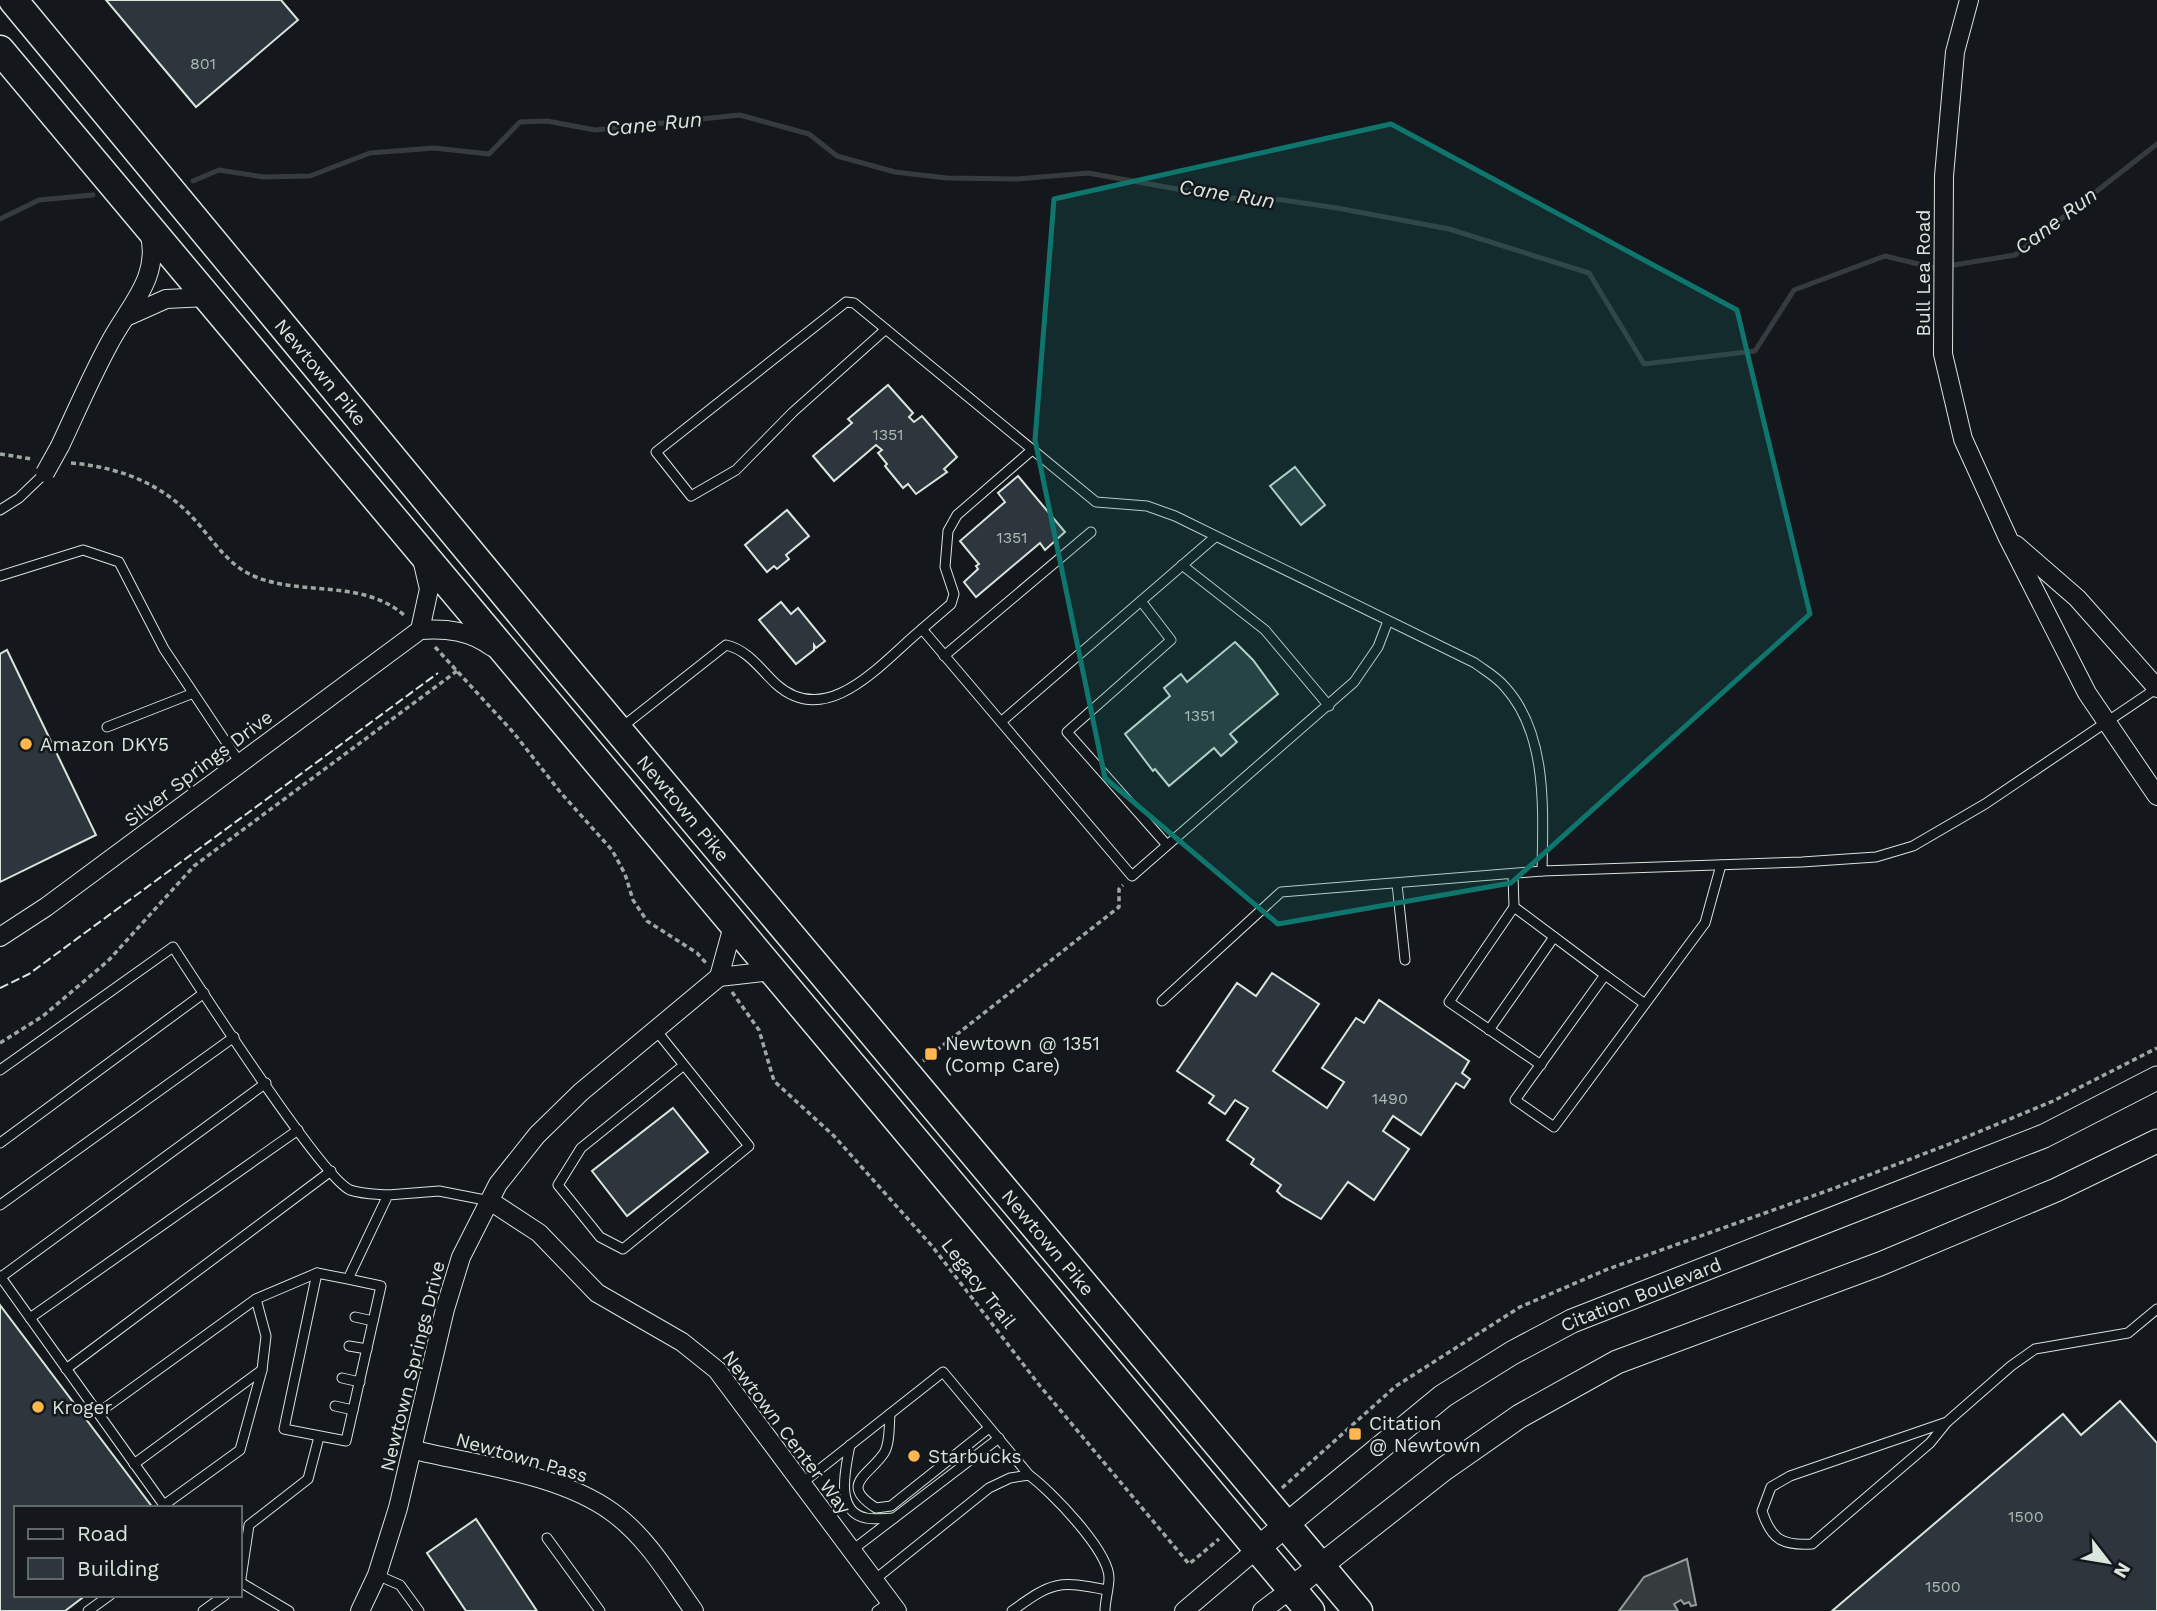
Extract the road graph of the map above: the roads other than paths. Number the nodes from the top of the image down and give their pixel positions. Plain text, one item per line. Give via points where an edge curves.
1 (13, 0) edge
2 (1969, 0) edge
3 (0, 50) edge
4 (146, 222) junction
5 (208, 297) junction
6 (128, 316) junction
7 (886, 329) junction
8 (1032, 450) junction
9 (45, 473) joint
10 (0, 510) edge
11 (1091, 532) dead end
12 (1214, 537) junction
13 (2008, 538) junction
14 (413, 543) junction
15 (1182, 565) junction
16 (0, 576) edge
17 (1141, 601) junction
18 (1388, 621) junction
19 (922, 629) junction
20 (420, 630) junction
21 (944, 656) junction
22 (516, 666) junction
23 (2157, 688) edge
24 (191, 694) junction
25 (1329, 706) junction
26 (1001, 722) junction
27 (2105, 723) junction
28 (107, 727) dead end
29 (618, 730) junction
30 (240, 763) junction
31 (2157, 796) edge
32 (1167, 845) junction
33 (1721, 864) junction
34 (1542, 871) junction
35 (1513, 875) junction
36 (1397, 884) junction
37 (1514, 907) junction
38 (733, 926) junction
39 (0, 937) edge
40 (1554, 937) junction
41 (1405, 960) dead end
42 (772, 971) junction
43 (1605, 975) junction
44 (724, 983) junction
45 (204, 993) junction
46 (1162, 1001) dead end
47 (1645, 1004) junction
48 (655, 1029) junction
49 (1489, 1030) junction
50 (234, 1037) junction
51 (684, 1065) junction
52 (1541, 1065) junction
53 (0, 1070) edge
54 (2157, 1079) edge
55 (266, 1083) junction
56 (298, 1130) junction
57 (2157, 1141) edge
58 (0, 1143) edge
59 (331, 1171) junction
60 (388, 1195) junction
61 (490, 1202) junction
62 (0, 1205) edge
63 (317, 1273) junction
64 (0, 1276) edge
65 (348, 1279) junction
66 (256, 1299) junction
67 (2157, 1309) edge
68 (355, 1317) dead end
69 (30, 1318) junction
70 (373, 1321) junction
71 (349, 1346) dead end
72 (366, 1349) junction
73 (66, 1368) junction
74 (262, 1370) junction
75 (342, 1378) dead end
76 (360, 1382) junction
77 (335, 1406) dead end
78 (353, 1410) junction
79 (98, 1413) junction
80 (890, 1414) junction
81 (1947, 1422) junction
82 (989, 1428) junction
83 (319, 1437) junction
84 (999, 1438) junction
85 (850, 1445) junction
86 (414, 1450) junction
87 (134, 1464) junction
88 (1029, 1475) junction
89 (801, 1484) junction
90 (164, 1506) edge
91 (166, 1506) edge
92 (894, 1518) junction
93 (1284, 1525) junction
94 (547, 1538) dead end
95 (1257, 1549) junction
96 (851, 1551) junction
97 (1320, 1567) junction
98 (242, 1569) edge
99 (377, 1575) junction
100 (873, 1581) junction
101 (242, 1585) edge
102 (1107, 1590) junction
103 (1292, 1590) junction
104 (107, 1597) edge
105 (222, 1597) edge
106 (888, 1608) edge
107 (88, 1611) edge
108 (203, 1611) edge
109 (289, 1611) edge
110 (360, 1611) edge
111 (419, 1611) edge
112 (600, 1611) edge
113 (694, 1611) edge
114 (1012, 1611) edge
115 (1105, 1611) edge
116 (1184, 1611) edge
117 (1262, 1611) edge
118 (1310, 1611) edge
119 (1357, 1611) edge

1 - 29 highway, Newtown Pike
2 - 13 street, Bull Lea Road via 1955,52 1944,176 1943,354 1963,439
3 - 4 highway, Newtown Pike
4 - 5 highway, Newtown Pike
4 - 6 street via 154,249 143,289
5 - 6 street via 166,299
5 - 14 highway, Newtown Pike
6 - 9 street, bridge via 110,341
7 - 7 lane via 854,303 846,302 656,452 691,496 736,470
7 - 8 lane
8 - 12 lane via 1096,502 1147,506
8 - 19 lane via 957,515 946,542 946,567 954,594 951,604
9 - 10 lane
11 - 21 lane
12 - 15 lane
12 - 18 lane
13 - 23 street, Bull Lea Road via 2077,598
13 - 27 street, Bull Lea Road
14 - 20 street via 425,565 429,589
14 - 22 highway, Newtown Pike
15 - 17 lane
15 - 25 lane via 1265,630
16 - 24 lane via 83,550 119,562
17 - 26 lane
17 - 32 lane via 1171,640 1067,732
18 - 25 lane via 1378,647 1354,682
18 - 34 lane via 1475,663 1505,686 1521,710 1531,730 1538,766
19 - 21 lane
19 - 29 lane via 844,694 828,700 787,694 740,648 726,645
20 - 22 street via 442,628 476,635
20 - 30 street, Silver Springs Drive
21 - 26 lane
22 - 29 highway via 556,687 593,727
22 - 38 highway, Newtown Pike
23 - 27 lane
24 - 28 lane
24 - 30 lane
25 - 32 lane
26 - 32 lane via 1132,876
27 - 31 street, Bull Lea Road
27 - 33 lane via 1986,804 1913,846 1876,857
29 - 93 highway, Newtown Pike
30 - 39 street, Silver Springs Drive
33 - 34 lane
33 - 47 lane via 1705,923
34 - 35 lane
35 - 36 lane
35 - 37 lane
36 - 41 lane
36 - 46 lane via 1281,892
37 - 40 lane
37 - 49 lane via 1449,1002
38 - 42 highway, Newtown Pike
38 - 44 street
40 - 43 lane
40 - 49 lane
42 - 44 street
42 - 95 highway, Newtown Pike
43 - 47 lane
43 - 52 lane
44 - 48 street, Newtown Springs Drive
45 - 50 lane
45 - 53 lane via 173,947
45 - 58 lane
47 - 52 lane via 1554,1128 1515,1100
48 - 51 lane
48 - 61 street, Newtown Springs Drive via 537,1135 498,1184
49 - 52 lane
50 - 55 lane
50 - 62 lane
51 - 51 lane via 749,1146 623,1249 600,1237 558,1185 581,1148
54 - 93 main road, Citation Boulevard via 2044,1136 1572,1321 1443,1396
55 - 56 lane
55 - 64 lane
56 - 59 lane
56 - 69 lane
57 - 97 main road via 2056,1190 1880,1264 1618,1362 1509,1423
59 - 60 lane via 349,1190
59 - 73 lane
60 - 61 lane via 439,1191
60 - 65 lane
61 - 86 street, Newtown Springs Drive via 461,1257 444,1309
61 - 89 street, Newtown Center Way via 539,1233 597,1293 701,1355
63 - 65 lane
63 - 66 lane
63 - 83 lane via 296,1397 284,1429
64 - 69 lane
65 - 70 lane via 381,1286
66 - 74 lane via 266,1336
66 - 79 lane
67 - 81 lane via 2128,1333 2035,1349
68 - 70 lane
69 - 73 lane
70 - 72 lane
71 - 72 lane
72 - 76 lane
73 - 79 lane
74 - 87 lane
74 - 91 lane via 240,1450
75 - 76 lane
76 - 78 lane
77 - 78 lane
78 - 83 lane via 346,1441
79 - 87 lane
80 - 82 lane via 943,1372
80 - 82 lane via 886,1451 858,1483 864,1501 876,1508 891,1506
80 - 85 lane
81 - 81 lane via 1930,1443 1812,1544 1783,1541 1768,1531 1762,1511 1771,1487 1790,1476
82 - 84 lane
83 - 98 lane via 308,1479 248,1525
84 - 88 lane
84 - 92 lane
85 - 89 lane
85 - 92 lane via 842,1485 850,1506 867,1519
86 - 99 street, Newtown Springs Drive
86 - 113 street, Newtown Pass via 586,1494 615,1513 646,1544
87 - 90 lane
88 - 100 lane via 989,1488
88 - 102 lane via 1046,1487 1098,1551 1110,1576
89 - 96 street, Newtown Center Way
92 - 96 lane
93 - 95 main road, Citation Boulevard
93 - 97 highway, Newtown Pike
94 - 112 lane
95 - 103 highway, Newtown Pike
95 - 116 street, Citation Boulevard
96 - 100 street, Newtown Center Way
97 - 103 main road
97 - 119 highway, Newtown Pike
99 - 110 street, Newtown Springs Drive
99 - 111 lane via 400,1585
100 - 106 street, Newtown Center Way
101 - 109 lane
102 - 114 lane via 1061,1583 1041,1590
102 - 115 lane
103 - 117 street
103 - 118 highway, Newtown Pike
104 - 107 lane
105 - 108 lane

